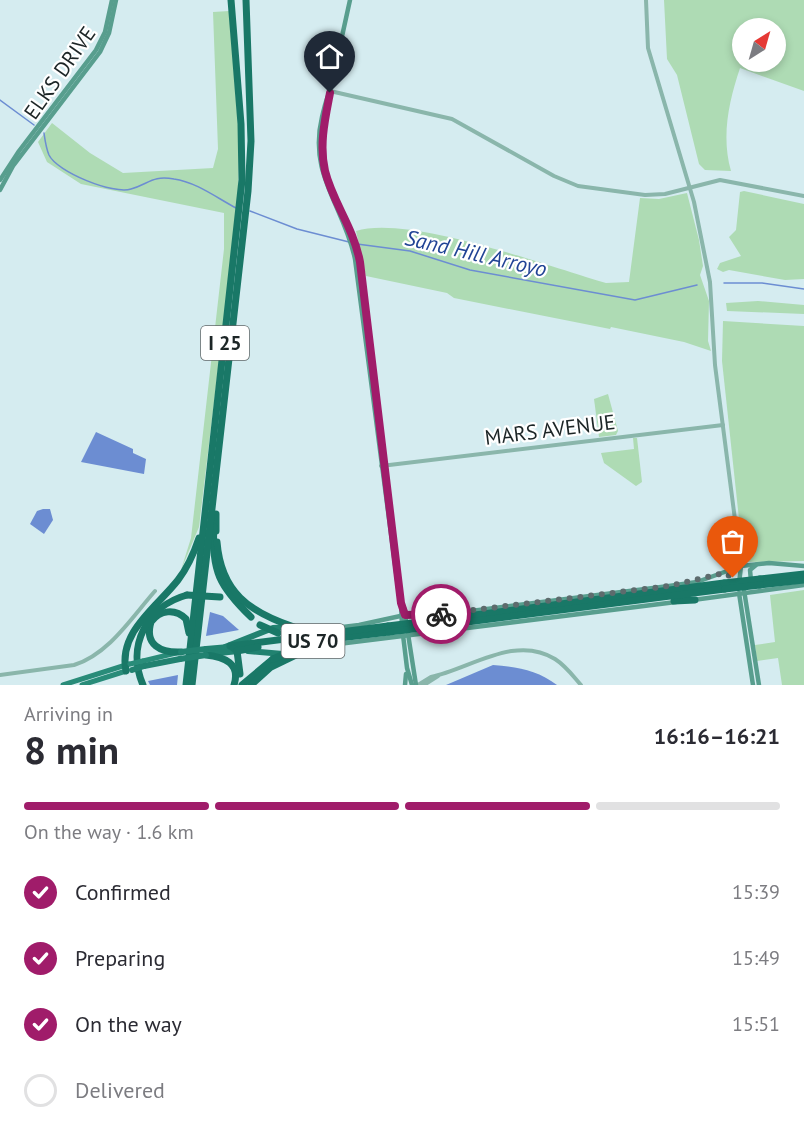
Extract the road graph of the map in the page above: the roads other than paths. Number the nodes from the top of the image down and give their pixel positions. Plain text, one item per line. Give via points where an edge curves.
1 (112, 0) edge
2 (116, 0) edge
3 (231, 0) edge
4 (246, 0) edge
5 (350, 0) edge
6 (646, 0) edge
7 (330, 91) junction
8 (0, 180) edge
9 (689, 188) junction
10 (0, 190) edge
11 (804, 196) edge
12 (367, 354) junction
13 (372, 363) junction
14 (369, 369) junction
15 (375, 387) junction
16 (374, 399) junction
17 (723, 425) junction
18 (218, 456) junction
19 (383, 466) junction
20 (207, 500) junction
21 (216, 514) junction
22 (758, 564) junction
23 (741, 566) junction
24 (804, 566) edge
25 (718, 574) junction
26 (804, 574) edge
27 (804, 580) edge
28 (761, 584) junction
29 (804, 585) edge
30 (725, 589) junction
31 (155, 591) dead end
32 (634, 591) junction
33 (742, 593) junction
34 (600, 600) junction
35 (695, 600) junction
36 (647, 601) junction
37 (417, 614) junction
38 (402, 615) junction
39 (251, 617) junction
40 (388, 617) junction
41 (294, 627) junction
42 (420, 628) junction
43 (389, 632) junction
44 (405, 636) junction
45 (304, 637) junction
46 (336, 639) junction
47 (191, 643) junction
48 (228, 647) junction
49 (237, 651) junction
50 (304, 651) junction
51 (206, 652) junction
52 (180, 656) junction
53 (195, 660) junction
54 (753, 664) junction
55 (408, 665) junction
56 (128, 667) junction
57 (0, 675) edge
58 (438, 675) junction
59 (63, 685) edge
60 (82, 685) edge
61 (142, 685) edge
62 (186, 685) edge
63 (192, 685) edge
64 (198, 685) edge
65 (238, 685) edge
66 (251, 685) edge
67 (405, 685) edge
68 (415, 685) edge
69 (424, 685) edge
70 (581, 685) edge
71 (753, 685) edge
72 (759, 685) edge

1 - 8 main road, ELKS DRIVE via 105,32 96,50
2 - 10 main road, ELKS DRIVE via 111,27 100,52 18,160
3 - 20 highway, I 25 via 242,124 242,180
4 - 18 highway, I 25 via 250,159
5 - 7 main road
6 - 9 street via 648,48
7 - 9 street via 452,119 549,174 578,186 645,195
7 - 12 main road via 319,131 319,160 325,185 354,254
7 - 13 main road via 323,139 324,164 353,234 360,262
9 - 11 street via 720,180
9 - 17 street via 710,282
12 - 13 main road
12 - 14 main road
13 - 14 main road
13 - 15 main road
14 - 15 main road
14 - 16 main road
15 - 16 main road
16 - 19 main road
17 - 19 street, MARS AVENUE
17 - 23 street
18 - 21 highway
18 - 53 highway, I 25
19 - 38 main road
20 - 47 highway, I 25
20 - 56 highway via 193,555 131,636 125,649
21 - 39 highway via 213,553 217,574 231,598
21 - 41 highway via 220,563 230,585 258,613
22 - 23 main road
22 - 24 main road
22 - 28 main road via 750,570 751,583 753,588
23 - 25 main road
23 - 33 main road
25 - 30 main road via 727,573 733,578 733,590
25 - 32 main road via 697,582
26 - 28 highway, US 70
27 - 28 highway, US 70
28 - 29 main road
28 - 30 highway, US 70, bridge
28 - 33 main road
30 - 33 main road
30 - 34 highway, US 70
30 - 35 main road
30 - 36 highway, US 70
31 - 57 street via 104,647 85,660
32 - 34 highway
32 - 37 main road
33 - 54 main road
34 - 42 highway, US 70
35 - 36 highway
35 - 42 main road
36 - 42 highway, US 70
37 - 38 main road
37 - 42 main road via 413,628
38 - 40 main road
38 - 44 main road
39 - 45 highway, bridge via 278,633
39 - 61 highway, bridge via 220,597 187,595 159,608 142,630 136,658
40 - 41 main road via 310,631
40 - 43 main road via 396,632
41 - 48 highway via 273,628
42 - 43 highway, US 70, bridge
42 - 44 main road
43 - 44 main road
43 - 45 highway, US 70
43 - 46 highway, US 70
43 - 50 main road
44 - 55 main road
45 - 48 highway, US 70
46 - 49 highway, US 70
46 - 65 highway, bridge via 273,659
47 - 52 highway via 182,615 171,611 157,615 149,630 154,645
47 - 62 highway, I 25
48 - 49 highway
48 - 51 highway, US 70
49 - 50 highway via 290,655
49 - 51 highway, US 70
49 - 65 highway
50 - 66 highway via 271,667
51 - 52 highway, US 70, bridge
51 - 65 highway via 232,663
52 - 56 highway, US 70, bridge
53 - 63 highway, I 25
53 - 64 highway
54 - 71 main road
54 - 72 main road
55 - 67 main road
55 - 68 main road
56 - 59 main road, US 70
56 - 60 main road, US 70
58 - 68 street
58 - 69 street
58 - 70 street via 513,651 529,650 557,660

